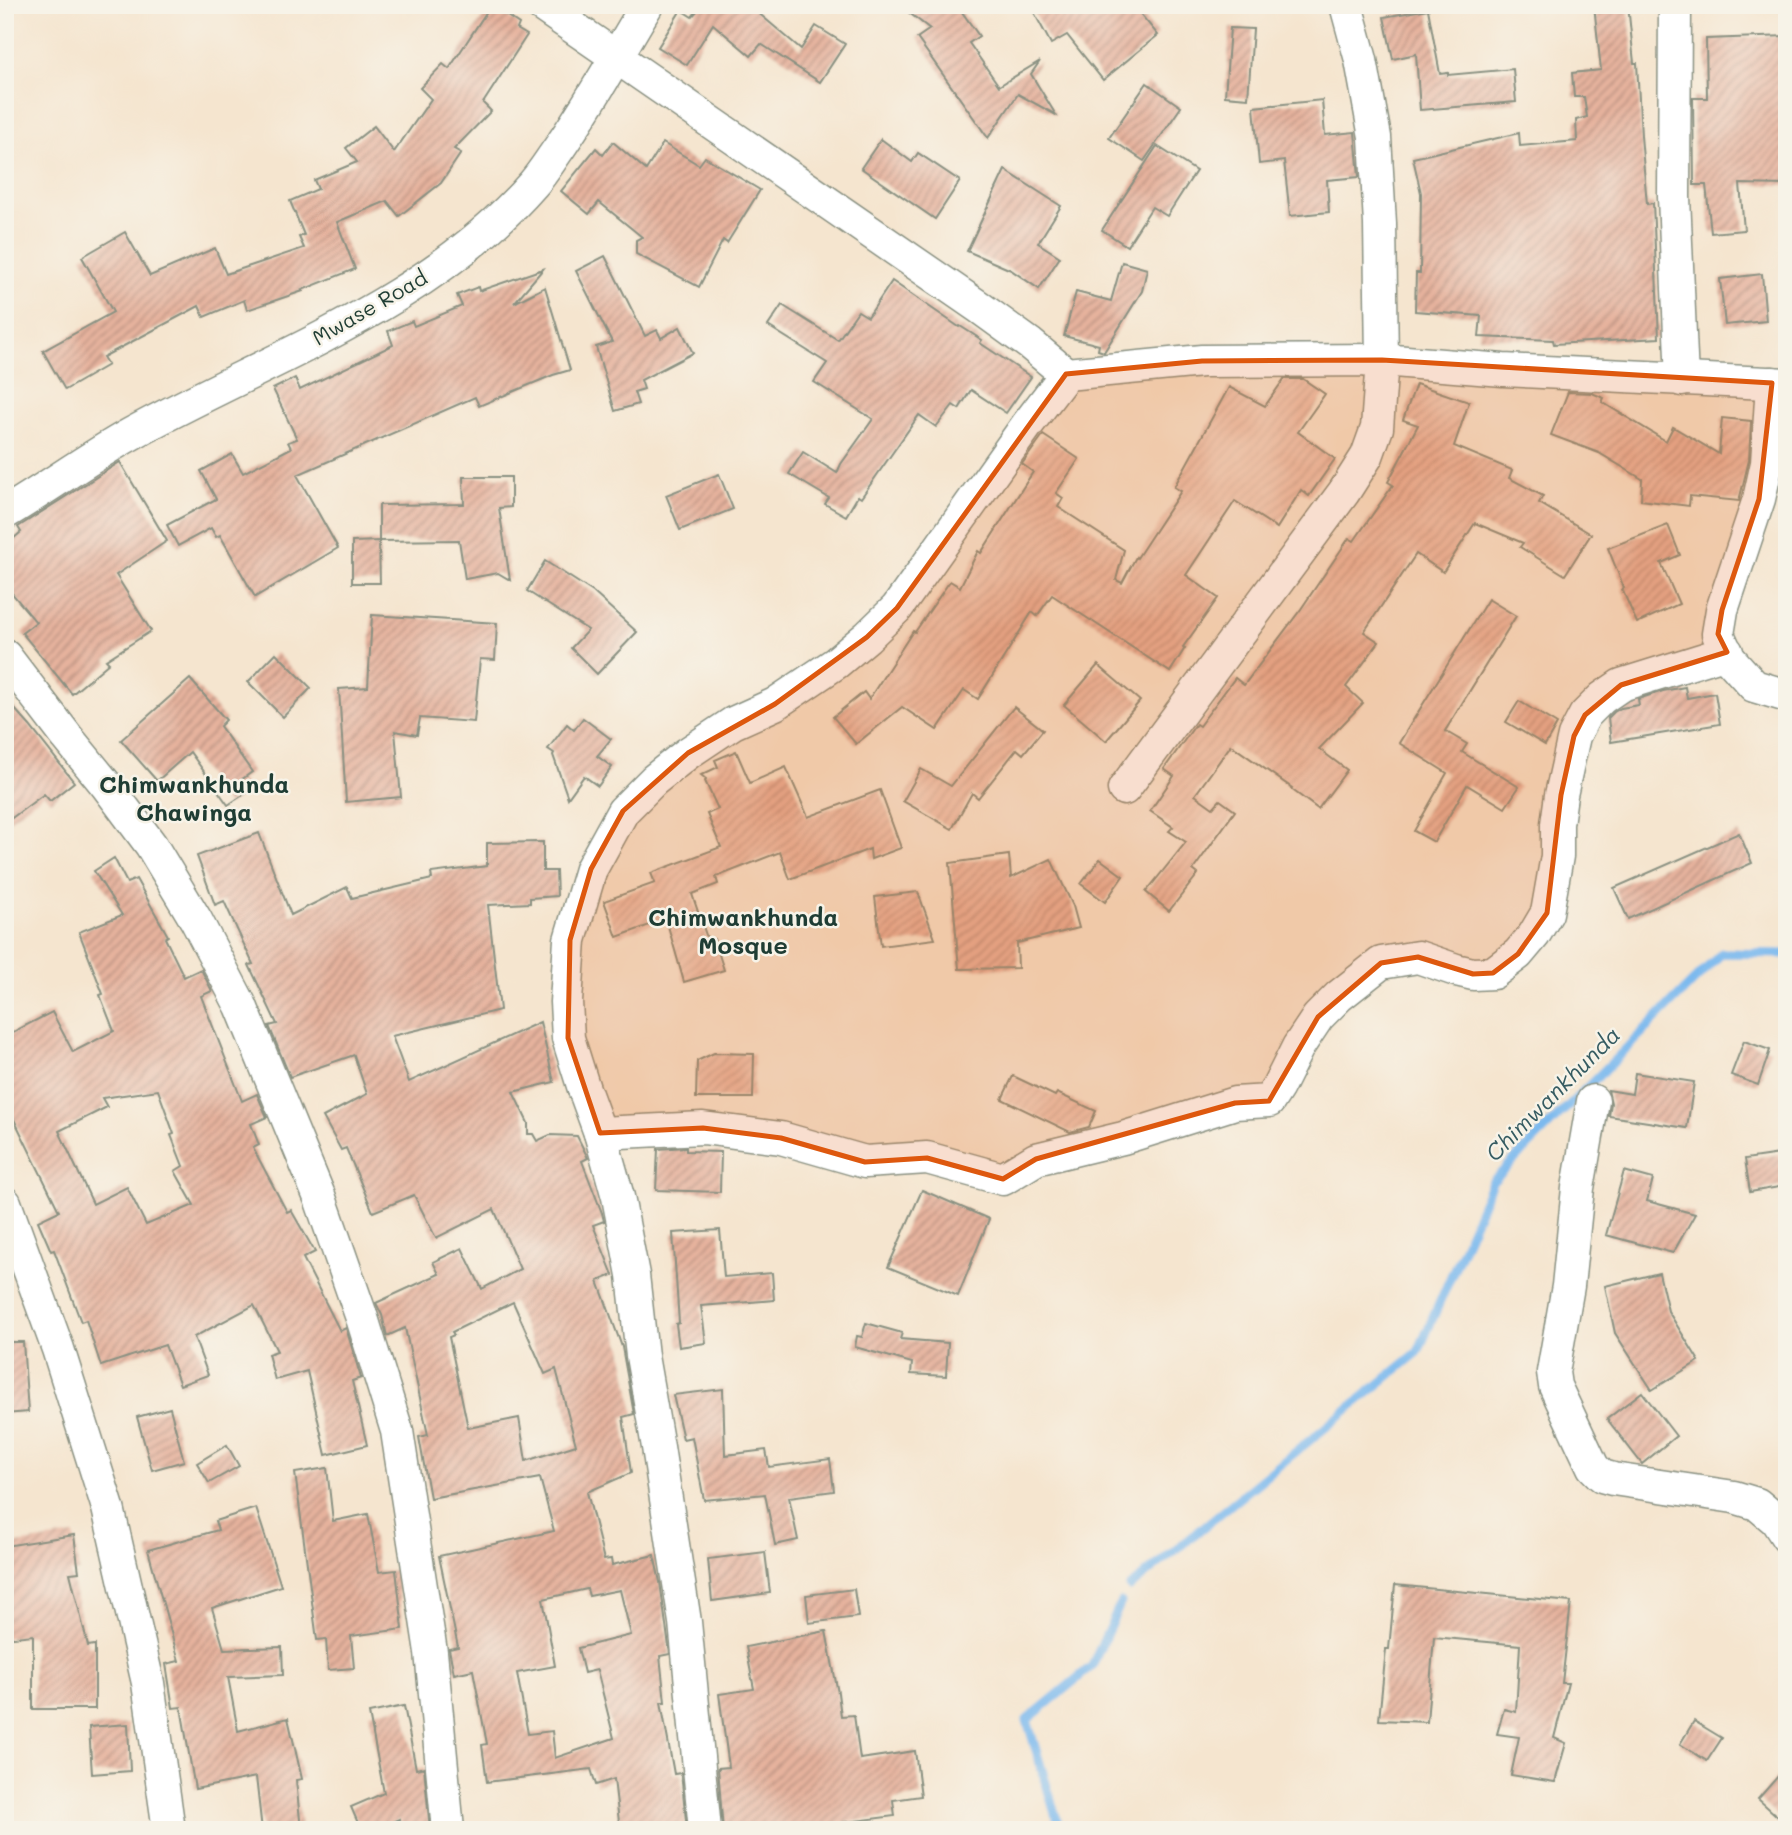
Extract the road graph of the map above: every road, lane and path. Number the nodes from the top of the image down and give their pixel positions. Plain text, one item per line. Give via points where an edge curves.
1 (541, 5) edge
2 (647, 5) edge
3 (1346, 5) edge
4 (1675, 5) edge
5 (616, 57) junction
6 (1382, 360) junction
7 (1066, 374) junction
8 (1682, 380) junction
9 (1779, 384) edge
10 (5, 513) edge
11 (1727, 652) junction
12 (5, 656) edge
13 (1787, 696) edge
14 (1124, 789) dead end
15 (1592, 1101) dead end
16 (600, 1132) junction
17 (5, 1203) edge
18 (1787, 1537) edge
19 (169, 1830) edge
20 (448, 1830) edge
21 (705, 1830) edge

1 - 5 street
2 - 5 street, Mwase Road
3 - 6 street via 1375,137
4 - 8 street via 1675,197
5 - 7 street via 979,307
5 - 10 street, Mwase Road via 580,119 534,183 443,266 311,343 130,435
6 - 7 street via 1202,361
6 - 8 street
6 - 14 street via 1377,428 1367,456
7 - 16 street via 897,608 877,628 836,663 775,704 733,723 688,753 623,811 591,869 570,940 565,1002 568,1038
8 - 9 street
9 - 11 street via 1759,499 1722,610 1718,634
11 - 13 street via 1754,687
11 - 16 street via 1621,685 1585,715 1574,736 1561,795 1547,913 1518,954 1493,973 1473,974 1418,957 1381,963 1318,1017 1269,1101 1235,1103 1036,1159 1003,1179 927,1158 866,1162 781,1138 703,1128
12 - 20 street via 151,845 196,920 241,1006 320,1198 397,1431 431,1652
15 - 18 street via 1553,1372 1563,1405 1593,1467 1602,1476 1757,1504
16 - 21 street via 633,1275 685,1622
17 - 19 street via 58,1349 108,1508 148,1683

